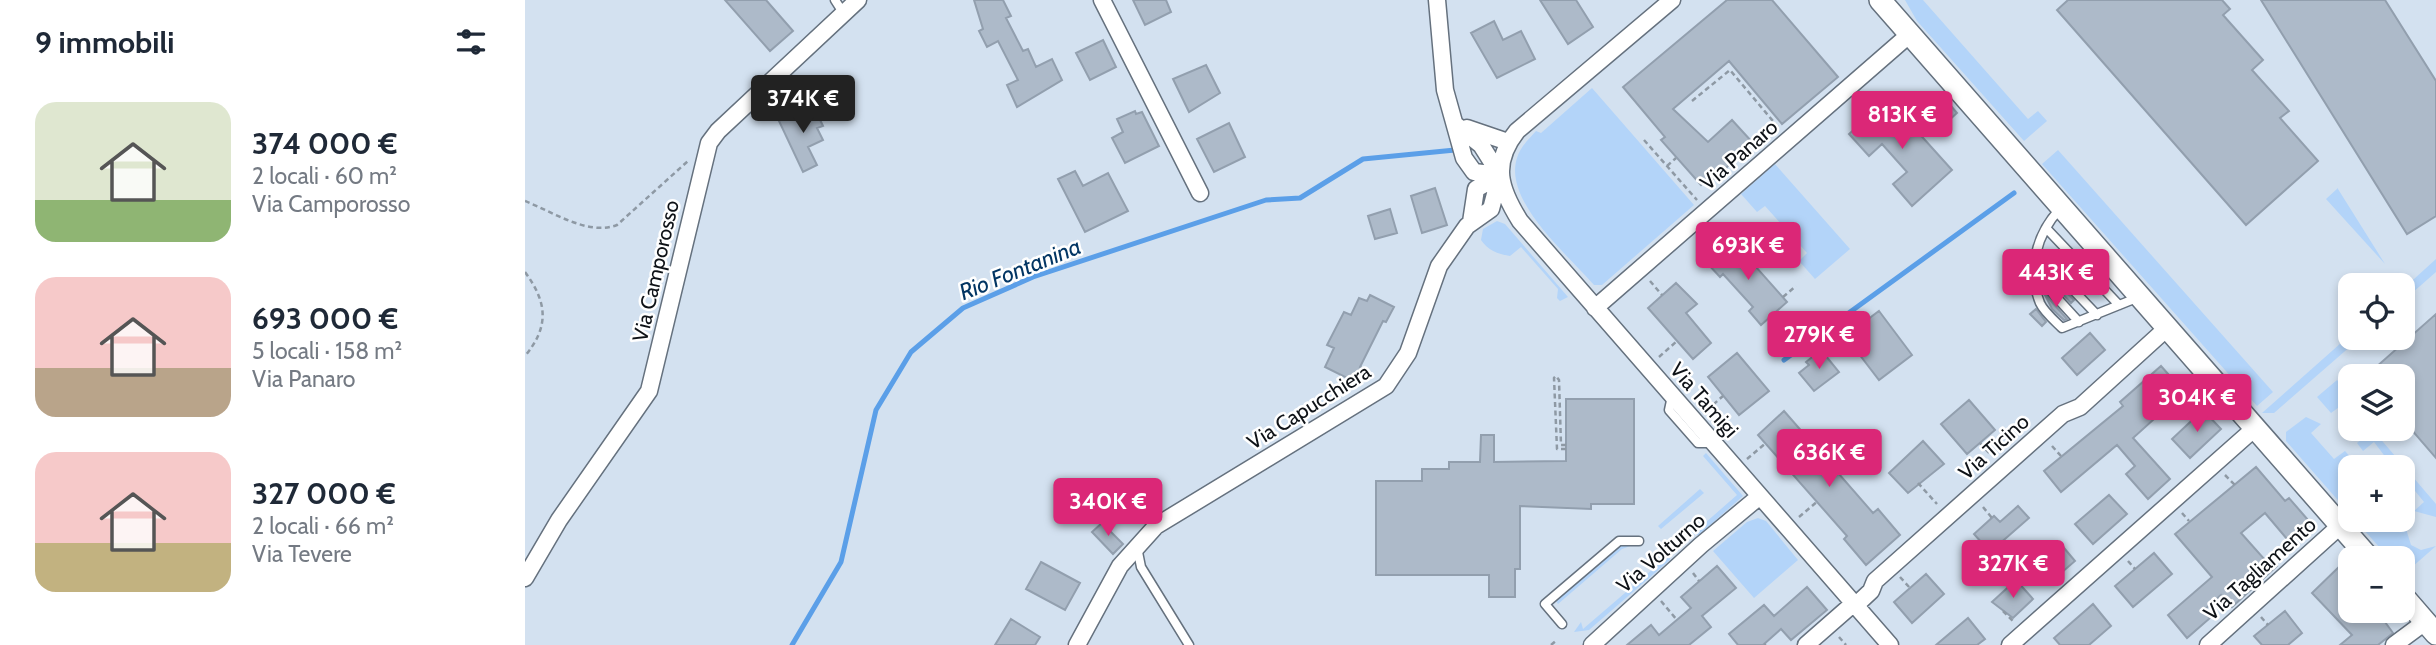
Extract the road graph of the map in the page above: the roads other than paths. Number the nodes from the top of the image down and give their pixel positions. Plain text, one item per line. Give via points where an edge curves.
1 (857, 0) edge
2 (1102, 0) edge
3 (1437, 0) edge
4 (1672, 0) edge
5 (1880, 0) edge
6 (839, 7) edge
7 (1910, 34) junction
8 (1456, 125) junction
9 (1509, 142) junction
10 (1500, 175) junction
11 (1200, 193) dead end
12 (2062, 207) junction
13 (2046, 228) junction
14 (2037, 252) junction
15 (2032, 272) junction
16 (2141, 297) junction
17 (2119, 305) junction
18 (1595, 308) junction
19 (2097, 314) junction
20 (2080, 321) junction
21 (2167, 328) junction
22 (2255, 428) junction
23 (1760, 496) junction
24 (2338, 522) edge
25 (2338, 528) edge
26 (2347, 532) edge
27 (1639, 541) dead end
28 (2359, 546) edge
29 (1137, 547) junction
30 (525, 578) edge
31 (1855, 604) junction
32 (2415, 610) edge
33 (1562, 624) dead end
34 (2431, 628) edge
35 (2396, 643) edge
36 (1077, 645) edge
37 (1189, 645) edge
38 (1592, 645) edge
39 (1806, 645) edge
40 (1890, 645) edge
41 (2010, 645) edge
42 (2208, 645) edge

1 - 6 street, Via Camporosso
2 - 11 street
3 - 8 street via 1445,90
4 - 9 street, Via Capucchiera via 1541,108
5 - 7 street
6 - 30 street, Via Camporosso via 718,131 706,151 649,391 559,520
7 - 12 street
7 - 18 street, Via Panaro
8 - 9 street
8 - 10 street, Via Tamigi via 1482,145
8 - 10 street via 1462,147
9 - 10 street, Via Capucchiera
10 - 18 street, Via Tamigi via 1503,191 1520,221
10 - 29 street, Via Capucchiera via 1491,209 1471,222 1439,266 1408,353 1385,387 1168,517
12 - 13 lane
12 - 16 street
13 - 14 lane
13 - 17 lane
14 - 15 lane
14 - 19 lane
15 - 20 lane
15 - 20 lane via 2041,306 2062,328
16 - 17 lane
16 - 21 street
17 - 19 lane
18 - 23 street, Via Tamigi
19 - 20 lane
21 - 22 street
21 - 31 street, Via Ticino via 2080,407 2066,412 1875,581 1871,591
22 - 24 street
22 - 41 street
23 - 31 street, Via Tamigi
23 - 38 street, Via Volturno
25 - 42 street, Via Tagliamento
26 - 28 street
27 - 33 lane via 1619,541 1545,604
29 - 36 street, Via Capucchiera via 1120,566
29 - 37 lane via 1141,567
31 - 39 street, Via Ticino
31 - 40 street, Via Tamigi
32 - 34 street
34 - 35 street

